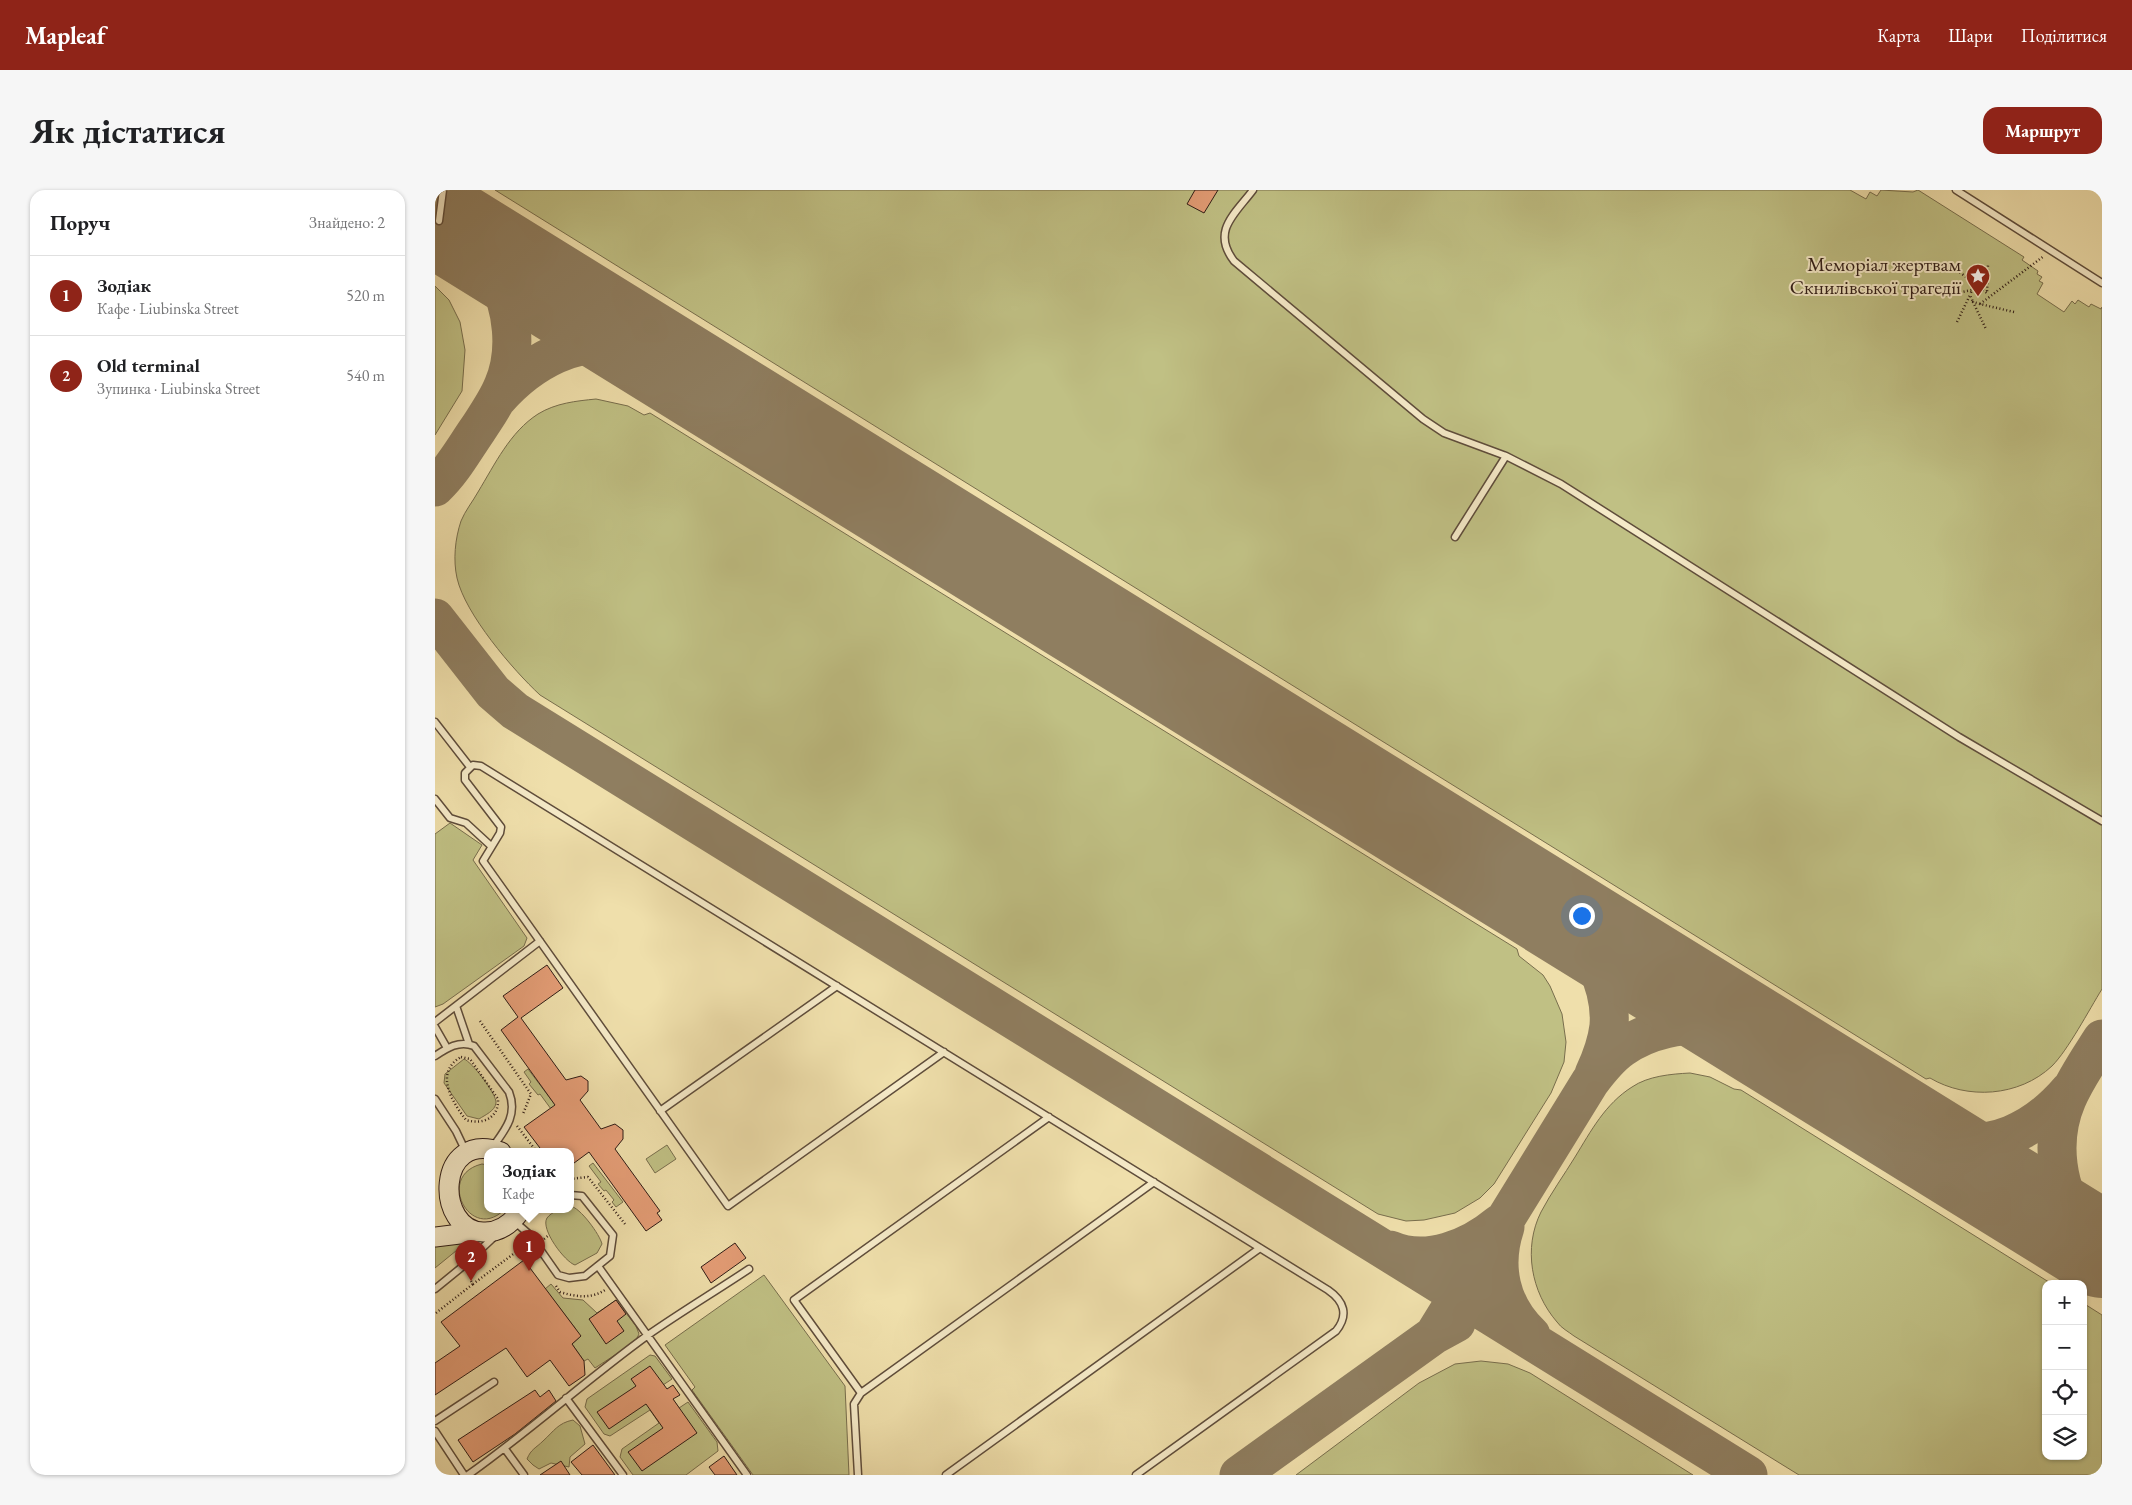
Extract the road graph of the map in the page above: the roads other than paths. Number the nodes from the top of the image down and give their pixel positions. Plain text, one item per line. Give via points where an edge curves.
1 (443, 190) edge
2 (1253, 190) edge
3 (1956, 190) edge
4 (439, 221) dead end
5 (2102, 283) edge
6 (1506, 456) junction
7 (1455, 537) dead end
8 (435, 722) edge
9 (470, 767) junction
10 (435, 800) edge
11 (2102, 821) edge
12 (491, 846) junction
13 (540, 941) junction
14 (837, 986) junction
15 (456, 1006) junction
16 (435, 1022) edge
17 (435, 1027) edge
18 (469, 1044) junction
19 (447, 1048) junction
20 (945, 1052) junction
21 (435, 1056) edge
22 (435, 1099) edge
23 (660, 1111) junction
24 (1049, 1117) junction
25 (497, 1148) edge
26 (484, 1149) edge
27 (466, 1152) junction
28 (442, 1181) junction
29 (1154, 1182) junction
30 (574, 1196) edge
31 (435, 1212) edge
32 (512, 1220) edge
33 (476, 1232) junction
34 (435, 1237) edge
35 (1260, 1248) junction
36 (598, 1266) junction
37 (749, 1269) dead end
38 (435, 1289) edge
39 (649, 1335) junction
40 (495, 1382) dead end
41 (861, 1393) junction
42 (566, 1398) junction
43 (435, 1421) edge
44 (435, 1431) edge
45 (505, 1449) junction
46 (464, 1475) edge
47 (468, 1475) edge
48 (525, 1475) edge
49 (623, 1475) edge
50 (747, 1475) edge
51 (858, 1475) edge
52 (946, 1475) edge
53 (1136, 1475) edge

1 - 4 lane
2 - 6 lane via 1225,227 1226,251 1234,261 1423,419 1444,433
3 - 5 lane
6 - 7 lane
6 - 11 lane via 1561,484 1959,737
8 - 9 lane
9 - 12 lane via 465,773 465,780 501,827
9 - 14 lane via 481,766
10 - 12 lane via 450,818 466,823
12 - 13 lane via 483,861
13 - 15 lane
13 - 23 lane
14 - 20 lane
14 - 23 lane
15 - 16 lane
15 - 18 lane
17 - 19 lane
18 - 19 lane
18 - 25 lane via 474,1046 512,1100 512,1116
19 - 21 lane
20 - 23 lane via 728,1206
20 - 24 lane
22 - 27 lane
24 - 29 lane
24 - 41 lane via 794,1300
26 - 27 main road
27 - 28 main road via 447,1168
28 - 31 main road
28 - 33 main road via 443,1201 452,1219 463,1228
29 - 35 lane
29 - 41 lane
30 - 36 lane via 583,1196 613,1235 611,1256
32 - 33 main road via 490,1232
32 - 36 lane via 530,1234 558,1275 577,1278
32 - 38 lane
33 - 34 main road
35 - 52 lane
35 - 53 lane via 1337,1296 1344,1312 1342,1324
36 - 39 lane
37 - 39 lane
39 - 42 lane
39 - 50 lane
40 - 43 lane
41 - 51 lane via 854,1404
42 - 45 lane
42 - 49 lane
44 - 46 lane
45 - 47 lane
45 - 48 lane

